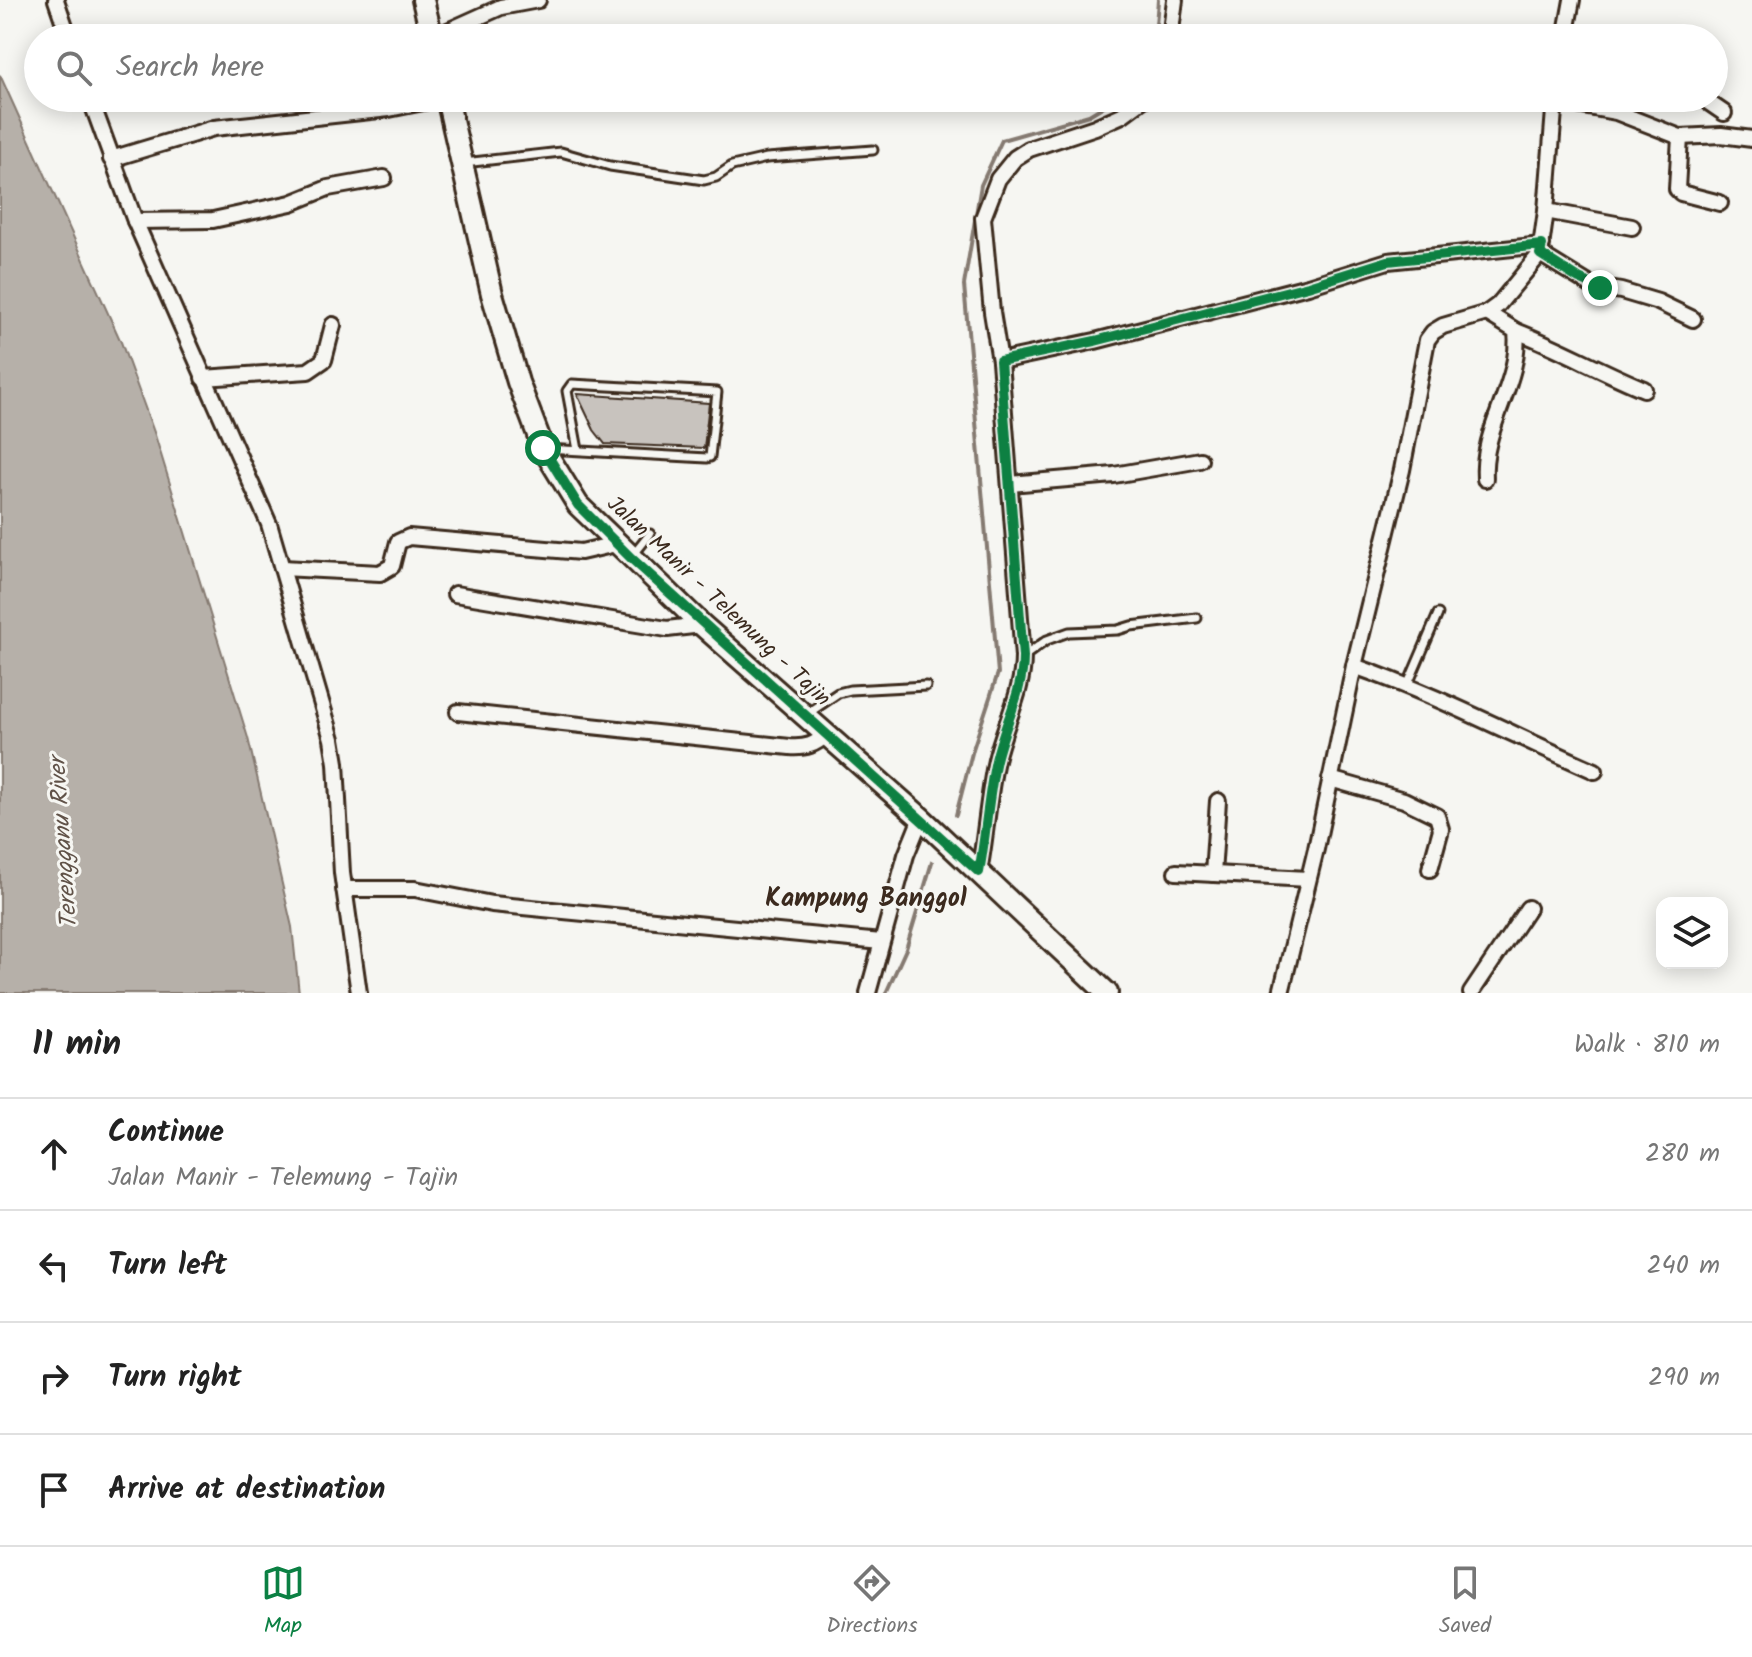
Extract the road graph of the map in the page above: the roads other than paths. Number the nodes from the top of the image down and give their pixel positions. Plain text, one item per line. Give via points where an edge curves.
1 (56, 0) edge
2 (423, 0) edge
3 (473, 0) edge
4 (538, 0) edge
5 (1175, 0) edge
6 (1572, 0) edge
7 (477, 17) junction
8 (64, 24) edge
9 (429, 24) edge
10 (462, 24) edge
11 (1172, 24) edge
12 (1568, 24) edge
13 (95, 112) edge
14 (361, 112) edge
15 (448, 112) edge
16 (1126, 112) edge
17 (1553, 112) edge
18 (1616, 112) edge
19 (1680, 137) junction
20 (1752, 139) edge
21 (873, 150) dead end
22 (111, 159) junction
23 (461, 163) junction
24 (384, 178) dead end
25 (1720, 203) dead end
26 (1546, 211) junction
27 (135, 221) junction
28 (1632, 227) dead end
29 (1541, 249) junction
30 (1487, 313) junction
31 (1693, 319) dead end
32 (333, 325) dead end
33 (1516, 331) junction
34 (1000, 361) junction
35 (203, 378) junction
36 (1644, 389) dead end
37 (543, 448) junction
38 (578, 450) junction
39 (1200, 460) dead end
40 (1485, 479) dead end
41 (1010, 484) junction
42 (650, 534) dead end
43 (623, 551) junction
44 (282, 568) junction
45 (455, 594) dead end
46 (1438, 614) dead end
47 (1197, 618) dead end
48 (702, 625) junction
49 (1023, 657) junction
50 (1354, 666) junction
51 (1408, 684) junction
52 (926, 686) dead end
53 (458, 712) dead end
54 (806, 714) junction
55 (827, 734) junction
56 (1595, 771) dead end
57 (1330, 779) junction
58 (1218, 801) dead end
59 (921, 818) junction
60 (1430, 869) dead end
61 (979, 872) junction
62 (1176, 872) dead end
63 (1213, 874) junction
64 (1308, 879) junction
65 (344, 889) junction
66 (1528, 908) dead end
67 (881, 942) junction
68 (359, 993) edge
69 (868, 993) edge
70 (1107, 993) edge
71 (1281, 993) edge
72 (1471, 993) edge

1 - 8 street
2 - 9 main road
3 - 7 street
4 - 7 street
5 - 11 street
6 - 12 street
7 - 10 street
13 - 22 street
14 - 22 street via 214,128
15 - 23 main road, Jalan Manir - Telemung - Tajin
16 - 34 street via 1029,149 998,179 983,218
17 - 26 street
18 - 19 street
19 - 20 street
19 - 25 street via 1677,189
21 - 23 lane via 767,158 704,180 610,166 561,152
22 - 27 street
23 - 37 main road, Jalan Manir - Telemung - Tajin via 492,294
24 - 27 street via 213,220
26 - 28 street
26 - 29 street
27 - 35 street
29 - 30 street via 1524,276
29 - 31 street via 1592,286 1658,302
29 - 34 street via 1388,261 1095,341
30 - 33 street
30 - 50 street via 1443,326 1427,340 1402,470
32 - 35 street via 324,360 308,371
33 - 36 street
33 - 40 street via 1511,379 1495,418
34 - 41 street
35 - 44 street via 258,495
37 - 38 lane
37 - 43 main road, Jalan Manir - Telemung - Tajin via 578,505
38 - 38 lane via 710,457 717,392 572,384 567,391
39 - 41 street via 1114,475
41 - 49 street
42 - 43 lane
43 - 44 street via 409,537 398,542 392,566 380,573
43 - 48 main road, Jalan Manir - Telemung - Tajin
44 - 65 street via 332,739
45 - 48 street via 667,629
46 - 51 lane
47 - 49 lane via 1069,632
48 - 54 main road, Jalan Manir - Telemung - Tajin
49 - 61 street via 1023,679 995,764
50 - 51 street
50 - 57 street
51 - 56 street
52 - 54 lane via 850,690
53 - 55 street via 804,748
54 - 55 main road, Jalan Manir - Telemung - Tajin
55 - 59 main road, Jalan Manir - Telemung - Tajin
57 - 60 street via 1404,800 1437,816 1441,829
57 - 64 street
58 - 63 street
59 - 61 main road, Jalan Manir - Telemung - Tajin
59 - 67 street
61 - 70 main road, Jalan Manir - Telemung - Tajin
62 - 63 street
63 - 64 street
64 - 71 street
65 - 67 street via 415,889 492,904
65 - 68 street
66 - 72 street
67 - 69 street

